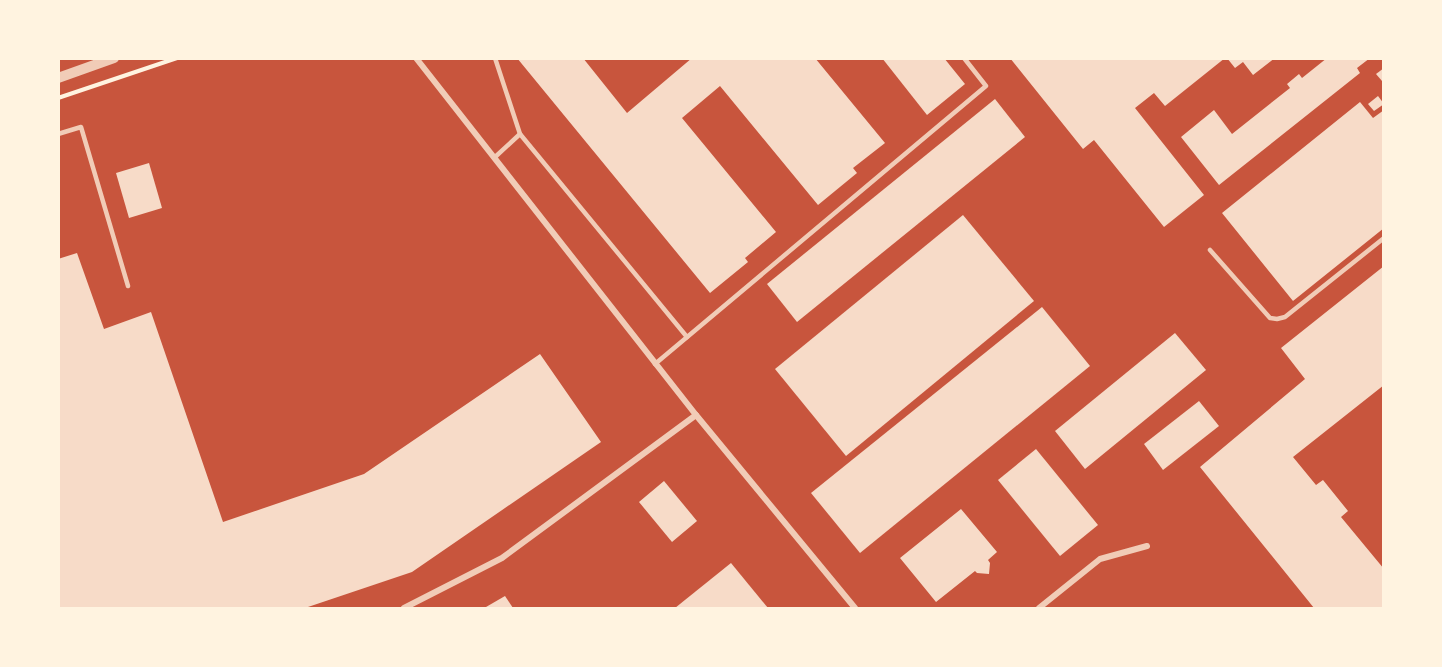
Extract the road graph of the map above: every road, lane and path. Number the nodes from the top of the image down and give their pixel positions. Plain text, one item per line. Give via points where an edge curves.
1 (114, 58) edge
2 (177, 58) edge
3 (416, 58) edge
4 (495, 58) edge
5 (964, 58) edge
6 (58, 78) edge
7 (58, 98) edge
8 (58, 134) edge
9 (520, 134) junction
10 (494, 158) junction
11 (1383, 238) edge
12 (1210, 250) dead end
13 (128, 286) dead end
14 (687, 337) junction
15 (655, 364) junction
16 (696, 415) junction
17 (1147, 546) dead end
18 (404, 609) edge
19 (855, 609) edge
20 (1039, 609) edge

1 - 6 street
2 - 7 path
3 - 10 street
4 - 9 lane
5 - 14 lane via 986,86
8 - 13 lane via 81,127
9 - 10 lane
9 - 14 lane
10 - 15 street
11 - 12 lane via 1285,317 1277,319 1270,318
14 - 15 lane
15 - 16 street
16 - 18 street via 502,558
16 - 19 street
17 - 20 street via 1100,559

